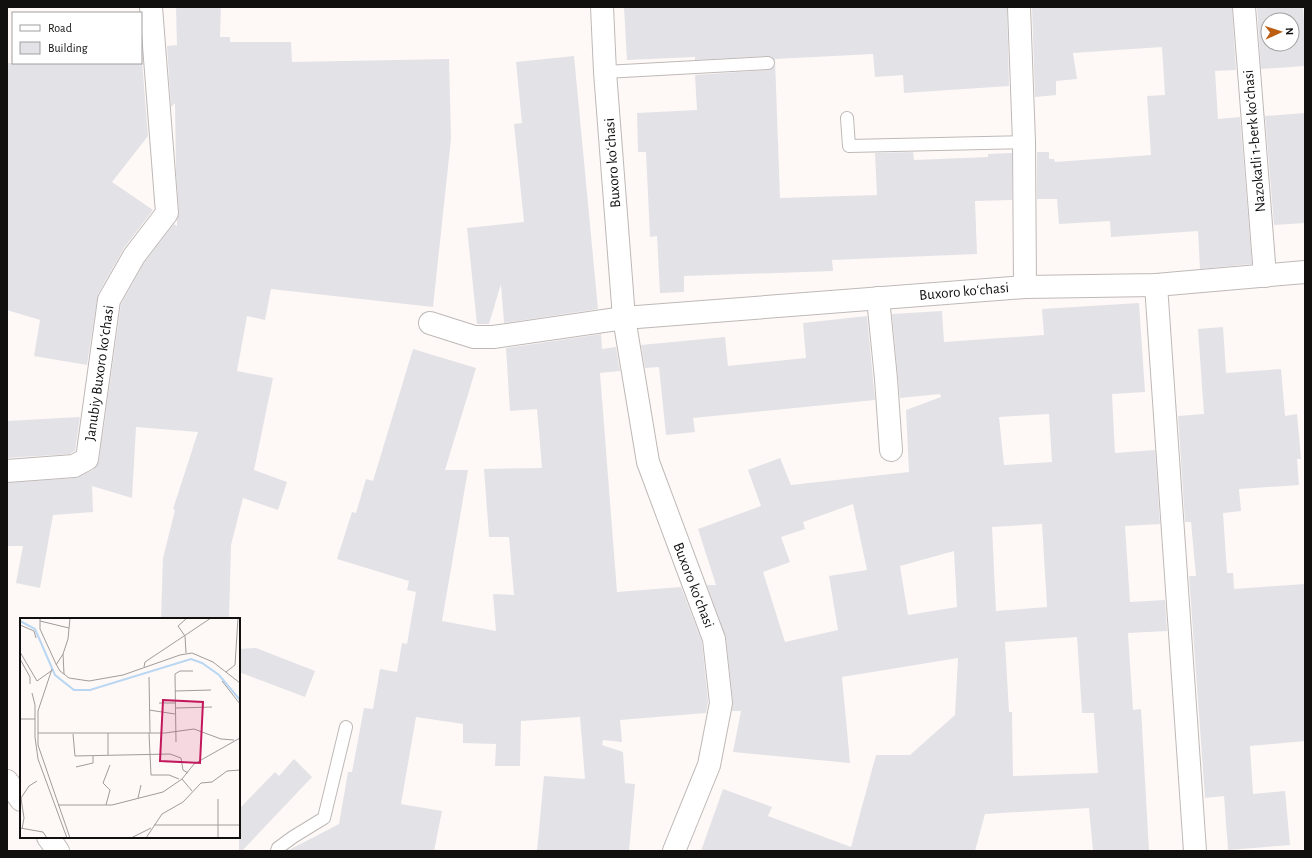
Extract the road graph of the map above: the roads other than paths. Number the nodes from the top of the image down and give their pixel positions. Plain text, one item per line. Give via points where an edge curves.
1 (151, 7) edge
2 (602, 7) edge
3 (1019, 7) edge
4 (1244, 7) edge
5 (768, 63) dead end
6 (605, 72) junction
7 (846, 118) dead end
8 (1024, 142) junction
9 (1305, 272) edge
10 (1265, 276) junction
11 (1156, 285) junction
12 (1025, 287) junction
13 (878, 298) junction
14 (624, 318) junction
15 (430, 323) dead end
16 (890, 450) dead end
17 (7, 471) edge
18 (346, 727) dead end
19 (7, 781) edge
20 (20, 799) edge
21 (49, 838) edge
22 (58, 851) edge
23 (278, 851) edge
24 (674, 851) edge
25 (1195, 851) edge

1 - 17 street, Janubiy Buxoro koʻchasi via 167,213 134,256 109,300 87,458 74,466
2 - 6 street, Buxoro koʻchasi
3 - 8 street
4 - 10 street, Nazokatli 1-berk koʻchasi
5 - 6 lane
6 - 14 street, Buxoro koʻchasi
7 - 8 lane via 848,146
8 - 12 street
9 - 10 street, Buxoro koʻchasi
10 - 11 street, Buxoro koʻchasi
11 - 12 street, Buxoro koʻchasi
11 - 25 street
12 - 13 street, Buxoro koʻchasi
13 - 14 street, Buxoro koʻchasi
13 - 16 street
14 - 15 street via 493,337 474,337
14 - 24 street, Buxoro koʻchasi via 648,462 714,639 721,703 708,765
18 - 23 lane via 324,818 293,837 278,848
19 - 20 street
21 - 22 street

